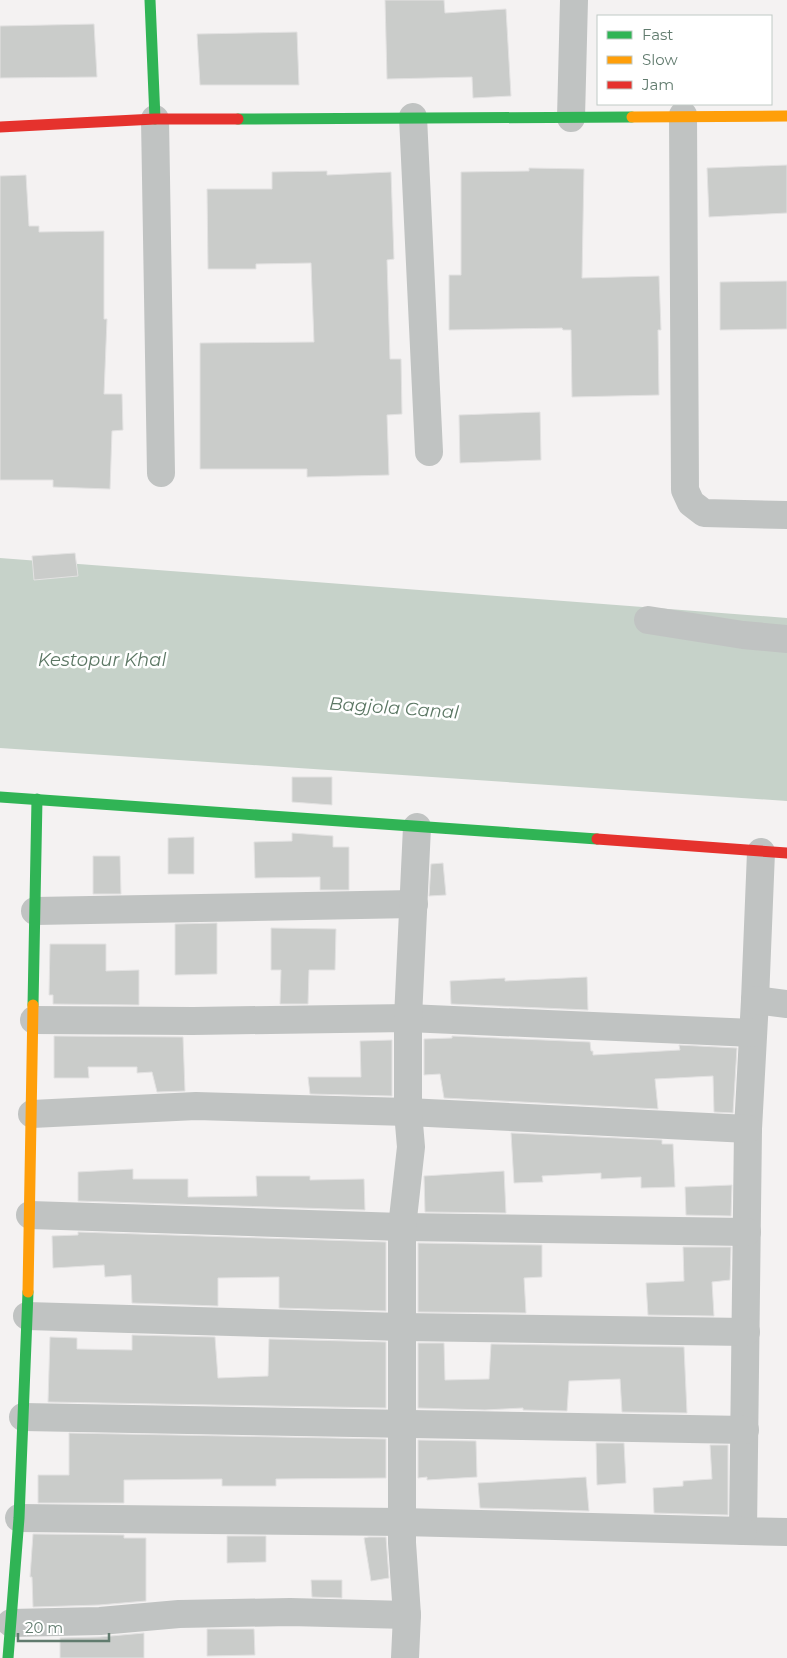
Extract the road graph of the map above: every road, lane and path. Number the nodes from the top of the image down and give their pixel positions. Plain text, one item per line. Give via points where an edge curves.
1 (150, 0) edge
2 (574, 0) edge
3 (683, 115) junction
4 (787, 116) edge
5 (413, 117) junction
6 (570, 118) junction
7 (155, 119) junction
8 (0, 127) edge
9 (430, 452) dead end
10 (161, 473) dead end
11 (787, 516) edge
12 (648, 620) dead end
13 (787, 639) edge
14 (0, 797) edge
15 (37, 799) junction
16 (417, 827) junction
17 (774, 852) edge
18 (414, 904) junction
19 (35, 911) junction
20 (756, 1000) junction
21 (787, 1004) edge
22 (408, 1018) junction
23 (34, 1020) junction
24 (753, 1033) junction
25 (408, 1112) junction
26 (32, 1114) junction
27 (748, 1130) junction
28 (30, 1215) junction
29 (402, 1227) junction
30 (747, 1232) junction
31 (27, 1316) junction
32 (402, 1327) junction
33 (746, 1332) junction
34 (23, 1418) junction
35 (402, 1425) junction
36 (745, 1430) junction
37 (19, 1518) junction
38 (402, 1522) junction
39 (744, 1531) junction
40 (787, 1532) edge
41 (406, 1615) junction
42 (11, 1622) junction
43 (8, 1658) edge
44 (404, 1658) edge

1 - 7 street
2 - 6 street
3 - 4 street
3 - 6 street
3 - 11 street via 685,490 691,503 704,513
5 - 6 street
5 - 7 street
5 - 9 street
7 - 8 street
7 - 10 street
12 - 13 street
14 - 15 street
15 - 16 street
15 - 19 street
16 - 17 street
16 - 18 street
17 - 20 street
18 - 19 street
18 - 22 street
19 - 23 street
20 - 21 street
20 - 24 street
22 - 23 street
22 - 24 street
22 - 25 street
23 - 26 street
24 - 27 street
25 - 26 street via 196,1106
25 - 27 street
25 - 29 street via 411,1147
26 - 28 street
27 - 30 street
28 - 29 street
28 - 31 street
29 - 30 street
29 - 32 street
30 - 33 street
31 - 32 street
31 - 34 street
32 - 33 street
32 - 35 street
33 - 36 street
34 - 35 street
34 - 37 street
35 - 36 street
35 - 38 street
36 - 39 street
37 - 38 street
37 - 42 street
38 - 39 street
38 - 41 street
39 - 40 street
41 - 42 street via 290,1612
41 - 44 street
42 - 43 street

